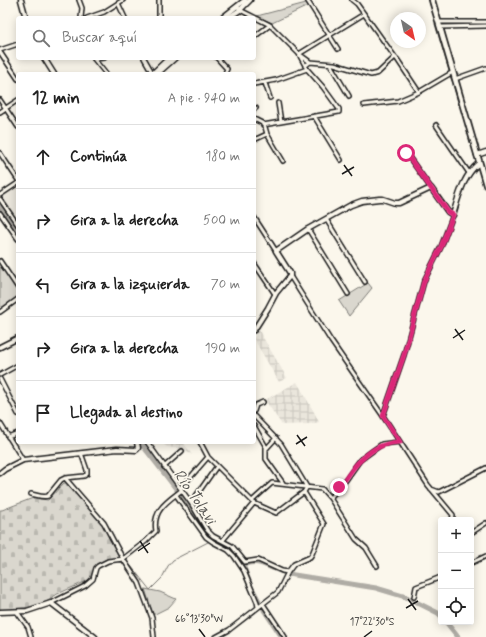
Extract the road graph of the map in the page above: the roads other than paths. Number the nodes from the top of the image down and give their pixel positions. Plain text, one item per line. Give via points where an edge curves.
1 (21, 0) edge
2 (79, 0) edge
3 (123, 0) edge
4 (159, 0) edge
5 (250, 0) edge
6 (307, 0) edge
7 (352, 0) edge
8 (432, 0) edge
9 (243, 2) edge
10 (118, 3) junction
11 (239, 8) junction
12 (364, 14) junction
13 (25, 16) edge
14 (81, 16) edge
15 (93, 16) edge
16 (124, 16) edge
17 (159, 16) edge
18 (225, 16) edge
19 (230, 16) edge
20 (254, 16) edge
21 (256, 17) edge
22 (486, 22) edge
23 (270, 25) junction
24 (439, 25) junction
25 (486, 26) edge
26 (256, 35) edge
27 (330, 36) junction
28 (16, 45) edge
29 (338, 49) dead end
30 (0, 51) edge
31 (299, 54) junction
32 (395, 57) junction
33 (45, 60) edge
34 (95, 60) edge
35 (145, 60) edge
36 (167, 60) edge
37 (172, 60) edge
38 (220, 62) edge
39 (310, 62) junction
40 (330, 64) junction
41 (306, 68) junction
42 (486, 68) edge
43 (53, 72) edge
44 (104, 72) edge
45 (152, 72) edge
46 (155, 72) edge
47 (156, 72) edge
48 (226, 72) edge
49 (453, 72) junction
50 (16, 76) edge
51 (455, 79) junction
52 (265, 82) junction
53 (256, 84) edge
54 (419, 92) junction
55 (349, 96) dead end
56 (270, 98) dead end
57 (0, 100) edge
58 (16, 101) edge
59 (278, 103) dead end
60 (364, 105) dead end
61 (5, 108) junction
62 (0, 112) edge
63 (314, 116) junction
64 (256, 120) edge
65 (281, 122) junction
66 (16, 124) edge
67 (263, 125) junction
68 (436, 125) dead end
69 (267, 134) junction
70 (256, 139) edge
71 (486, 152) edge
72 (406, 153) dead end
73 (0, 154) edge
74 (477, 155) junction
75 (341, 160) dead end
76 (283, 161) dead end
77 (480, 163) junction
78 (469, 173) junction
79 (16, 178) edge
80 (16, 183) edge
81 (486, 185) edge
82 (431, 188) junction
83 (0, 195) edge
84 (0, 199) edge
85 (453, 215) junction
86 (1, 216) edge
87 (326, 219) junction
88 (256, 220) edge
89 (16, 222) edge
90 (308, 229) junction
91 (16, 236) edge
92 (276, 251) junction
93 (0, 261) edge
94 (256, 266) edge
95 (290, 276) junction
96 (365, 282) dead end
97 (16, 285) edge
98 (275, 294) junction
99 (348, 294) dead end
100 (16, 300) edge
101 (0, 307) edge
102 (1, 311) edge
103 (256, 327) edge
104 (16, 339) edge
105 (0, 347) edge
106 (16, 366) edge
107 (0, 375) edge
108 (0, 379) edge
109 (263, 402) dead end
110 (256, 405) edge
111 (16, 410) edge
112 (383, 416) junction
113 (256, 418) edge
114 (0, 423) edge
115 (256, 430) edge
116 (16, 434) edge
117 (8, 437) junction
118 (276, 438) junction
119 (400, 442) junction
120 (137, 444) edge
121 (148, 444) edge
122 (201, 444) edge
123 (266, 448) junction
124 (182, 452) dead end
125 (81, 453) junction
126 (208, 457) junction
127 (23, 460) junction
128 (217, 466) junction
129 (164, 467) junction
130 (486, 468) edge
131 (0, 473) edge
132 (65, 478) junction
133 (283, 483) junction
134 (307, 487) junction
135 (181, 489) junction
136 (432, 490) junction
137 (304, 492) junction
138 (31, 494) dead end
139 (176, 494) junction
140 (330, 498) junction
141 (253, 502) junction
142 (191, 503) junction
143 (453, 517) edge
144 (486, 523) edge
145 (474, 531) edge
146 (223, 540) junction
147 (486, 556) edge
148 (124, 559) junction
149 (474, 562) edge
150 (377, 566) dead end
151 (288, 572) junction
152 (438, 578) edge
153 (414, 597) dead end
154 (51, 602) junction
155 (263, 604) junction
156 (258, 607) junction
157 (0, 612) edge
158 (17, 612) junction
159 (31, 637) edge
160 (95, 637) edge
161 (154, 637) edge
162 (216, 637) edge
163 (285, 637) edge

1 - 13 main road
2 - 14 street
3 - 10 street
4 - 17 street
5 - 9 main road
6 - 27 street
7 - 12 street
8 - 24 main road
9 - 11 main road
10 - 15 street
10 - 16 street
11 - 18 main road
11 - 19 main road
11 - 20 street
12 - 27 street
12 - 32 street
21 - 23 street
22 - 24 street
23 - 26 street
23 - 31 street
24 - 25 street
24 - 49 main road
27 - 29 street
27 - 31 street
28 - 30 street
30 - 50 street
31 - 39 street
31 - 41 street
32 - 40 street via 378,73 371,75
32 - 54 street
33 - 43 main road
34 - 44 street
35 - 45 street
36 - 46 main road
37 - 47 main road
38 - 48 street via 227,69
39 - 40 street
39 - 41 street
40 - 55 street
41 - 52 street
41 - 63 street via 323,87 339,112
42 - 51 street
49 - 51 main road
49 - 54 street
51 - 74 main road
52 - 53 street
52 - 56 street
54 - 60 street via 398,101
57 - 61 street
58 - 61 street
59 - 65 street
61 - 62 street
61 - 66 street
63 - 65 street
63 - 75 street
64 - 67 street
65 - 67 street
67 - 69 street
68 - 78 street
69 - 70 street
69 - 76 street
71 - 74 main road
72 - 82 street
73 - 79 street
74 - 77 main road
77 - 78 main road
77 - 81 main road
78 - 85 main road via 463,183
80 - 83 street
82 - 85 main road
82 - 87 main road via 399,203 383,199 362,201
84 - 89 street
85 - 112 street via 424,281 404,355
86 - 91 street
87 - 90 main road
87 - 96 street
88 - 92 street
90 - 92 main road
90 - 99 street
92 - 95 main road
93 - 97 street
94 - 98 street
95 - 98 main road
95 - 112 street
98 - 103 main road
100 - 102 street
101 - 102 street
104 - 105 main road
106 - 107 street
108 - 111 street
109 - 110 street
112 - 119 street
113 - 118 street
114 - 117 street
115 - 123 street
116 - 117 street
117 - 127 street
118 - 123 street
118 - 134 street
119 - 136 street
119 - 140 street via 382,444 360,460
120 - 125 main road via 136,450 117,449
121 - 129 street
122 - 126 street
123 - 133 street via 266,459
124 - 129 street
125 - 127 main road
125 - 132 street via 87,474
126 - 128 street
126 - 135 street
127 - 131 main road
128 - 141 street
128 - 142 street
129 - 135 street
130 - 136 street via 439,492
132 - 138 street via 48,496
132 - 148 street via 104,523
133 - 134 street
133 - 141 street via 272,483
134 - 137 street
134 - 140 street via 322,489
135 - 139 street
135 - 142 street
136 - 143 street
137 - 141 street via 276,513
137 - 151 street via 324,524 310,558 294,564
139 - 148 street via 161,506 154,523 156,530
139 - 156 street via 206,537 234,556 244,571
140 - 150 street
141 - 146 street
142 - 146 street via 207,530
144 - 145 street
146 - 151 street via 232,546 245,562 258,560
147 - 149 street
148 - 154 street via 103,563 96,568 92,579 85,586
148 - 161 street via 145,596 152,618
151 - 155 street via 278,592
152 - 153 street via 416,587
154 - 158 main road
154 - 160 main road
155 - 156 street
155 - 163 street
156 - 162 street
157 - 158 main road
158 - 159 street via 28,627

